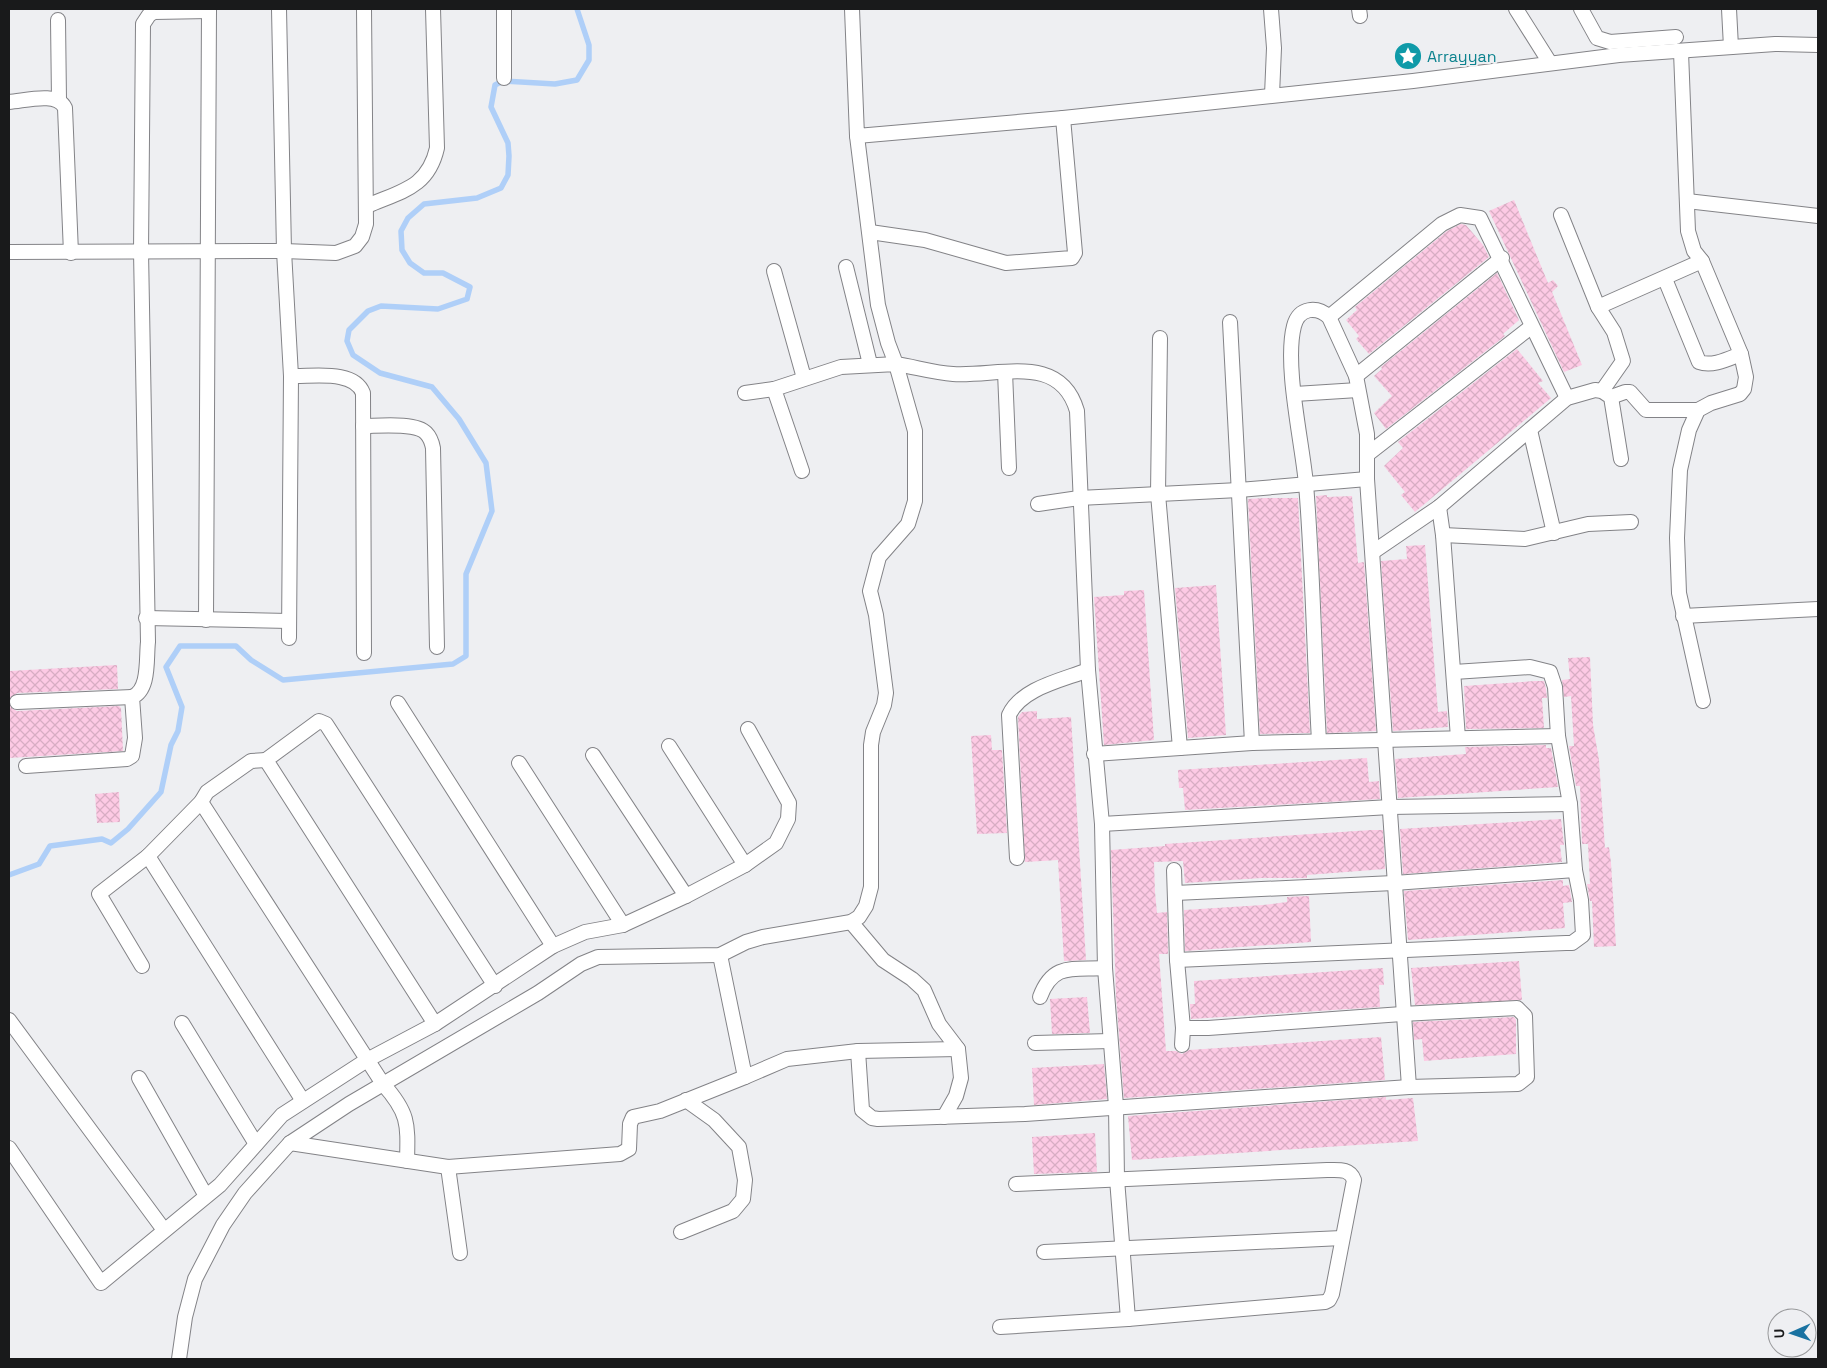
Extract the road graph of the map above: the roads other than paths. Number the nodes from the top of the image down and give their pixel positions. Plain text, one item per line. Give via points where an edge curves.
1 (279, 9) edge
2 (364, 9) edge
3 (433, 9) edge
4 (504, 9) edge
5 (852, 9) edge
6 (1271, 9) edge
7 (1516, 9) edge
8 (1580, 9) edge
9 (1729, 9) edge
10 (209, 10) edge
11 (58, 20) dead end
12 (1676, 37) dead end
13 (1818, 45) edge
14 (1730, 48) junction
15 (1681, 52) junction
16 (1550, 63) junction
17 (504, 78) dead end
18 (1272, 95) junction
19 (59, 100) junction
20 (9, 102) edge
21 (1063, 118) junction
22 (857, 136) junction
23 (1687, 201) junction
24 (367, 206) junction
25 (1561, 215) dead end
26 (1818, 216) edge
27 (870, 232) junction
28 (141, 251) junction
29 (284, 251) junction
30 (9, 252) edge
31 (206, 252) junction
32 (71, 253) junction
33 (1502, 258) junction
34 (1702, 261) junction
35 (846, 267) dead end
36 (774, 271) dead end
37 (1665, 279) junction
38 (1598, 307) junction
39 (1329, 317) junction
40 (1230, 322) dead end
41 (1531, 327) junction
42 (1160, 338) dead end
43 (1741, 354) junction
44 (870, 364) junction
45 (896, 364) junction
46 (1005, 372) junction
47 (291, 376) junction
48 (1356, 376) junction
49 (804, 378) junction
50 (774, 389) junction
51 (1358, 390) junction
52 (745, 394) dead end
53 (1295, 394) junction
54 (1607, 394) junction
55 (1568, 398) junction
56 (1698, 410) junction
57 (362, 426) junction
58 (1530, 430) junction
59 (1368, 454) junction
60 (1621, 459) dead end
61 (1009, 468) dead end
62 (802, 471) dead end
63 (1367, 479) junction
64 (1306, 484) junction
65 (1239, 490) junction
66 (1158, 494) junction
67 (1079, 498) junction
68 (1038, 504) dead end
69 (1439, 507) junction
70 (1631, 522) dead end
71 (1554, 533) junction
72 (1443, 535) junction
73 (1373, 552) junction
74 (1818, 609) edge
75 (1683, 616) junction
76 (146, 618) junction
77 (206, 620) junction
78 (289, 621) junction
79 (289, 638) dead end
80 (437, 647) dead end
81 (364, 653) dead end
82 (1088, 670) junction
83 (1454, 672) junction
84 (132, 697) junction
85 (1703, 701) dead end
86 (17, 702) dead end
87 (398, 703) dead end
88 (748, 729) dead end
89 (1558, 736) junction
90 (1458, 738) junction
91 (1386, 740) junction
92 (1318, 741) junction
93 (1252, 743) junction
94 (669, 746) dead end
95 (1180, 748) junction
96 (1094, 754) junction
97 (593, 755) dead end
98 (266, 760) junction
99 (519, 762) dead end
100 (26, 766) dead end
101 (201, 802) junction
102 (1570, 804) junction
103 (1390, 807) junction
104 (1102, 824) junction
105 (148, 856) junction
106 (1017, 858) dead end
107 (745, 865) junction
108 (1174, 870) dead end
109 (1575, 870) junction
110 (1394, 883) junction
111 (1175, 893) junction
112 (686, 896) junction
113 (851, 922) junction
114 (623, 924) junction
115 (553, 946) junction
116 (1400, 952) junction
117 (720, 955) junction
118 (1177, 960) junction
119 (142, 966) dead end
120 (1105, 968) junction
121 (495, 986) junction
122 (1040, 997) dead end
123 (1402, 1014) junction
124 (9, 1020) edge
125 (182, 1023) dead end
126 (435, 1024) junction
127 (1183, 1028) junction
128 (1110, 1041) junction
129 (1036, 1043) dead end
130 (1182, 1045) dead end
131 (958, 1049) junction
132 (858, 1051) junction
133 (367, 1060) junction
134 (745, 1077) junction
135 (139, 1078) dead end
136 (383, 1084) junction
137 (1409, 1087) junction
138 (686, 1100) junction
139 (303, 1101) junction
140 (1116, 1106) junction
141 (944, 1117) junction
142 (290, 1143) junction
143 (256, 1144) junction
144 (9, 1148) edge
145 (406, 1161) junction
146 (448, 1167) junction
147 (1117, 1179) junction
148 (1016, 1184) dead end
149 (206, 1196) junction
150 (164, 1230) junction
151 (681, 1232) dead end
152 (1342, 1238) junction
153 (1122, 1250) junction
154 (1044, 1252) dead end
155 (460, 1253) dead end
156 (1128, 1320) junction
157 (1000, 1327) dead end
158 (179, 1359) edge

1 - 29 street
2 - 24 street
3 - 24 street via 437,148 431,170 422,180
4 - 17 street
5 - 22 street
6 - 18 street via 1274,48
7 - 16 street
8 - 12 street via 1596,38 1610,42
9 - 14 street
10 - 28 street via 154,12 143,24
10 - 31 street
11 - 19 street
13 - 14 street
14 - 15 street
15 - 16 street
15 - 23 street
16 - 18 street
18 - 21 street
19 - 20 street
19 - 32 street via 66,115
21 - 22 street
21 - 27 street via 1072,258 1006,263 925,240
22 - 27 street
23 - 26 street
23 - 34 street via 1688,231 1694,251
24 - 29 street via 362,237 351,248 336,253
25 - 38 street
27 - 45 street via 878,305
28 - 31 street
28 - 32 street
28 - 76 street
29 - 31 street
29 - 47 street
30 - 32 street
31 - 77 street
33 - 39 street via 1480,218 1466,215 1453,218
33 - 41 street
33 - 48 street
34 - 37 street
34 - 43 street
35 - 44 street
36 - 49 street
37 - 38 street
37 - 43 street via 1699,362 1722,361
38 - 54 street via 1614,332 1624,361
39 - 48 street
39 - 53 street via 1310,309 1294,324 1292,364
40 - 65 street
41 - 55 street
41 - 59 street
42 - 66 street
43 - 56 street via 1746,377 1744,389 1740,394
44 - 45 street
44 - 49 street via 841,367
45 - 46 street via 953,374
45 - 113 street via 915,431 915,501 908,524 879,557 870,591 886,693 871,745 871,887 866,906
46 - 61 street
46 - 67 street via 1054,377 1072,396 1076,411
47 - 57 street via 345,378 357,382 363,393
47 - 78 street
48 - 51 street
49 - 50 street
50 - 52 street
50 - 62 street
51 - 53 street
51 - 59 street
53 - 64 street
54 - 55 street via 1595,390
54 - 56 street via 1630,392 1646,410
54 - 60 street
55 - 58 street
56 - 75 street via 1689,430 1680,470 1677,538
57 - 80 street via 420,428 433,448
57 - 81 street
58 - 69 street
58 - 71 street
59 - 63 street
63 - 64 street
63 - 73 street
64 - 65 street
64 - 92 street
65 - 66 street
65 - 93 street
66 - 67 street
66 - 95 street
67 - 68 street
67 - 82 street
69 - 72 street
69 - 73 street
70 - 71 street via 1588,524
71 - 72 street via 1525,539
72 - 83 street
73 - 91 street
74 - 75 street
75 - 85 street
76 - 77 street
76 - 84 street via 145,681
77 - 78 street
78 - 79 street
82 - 96 street
82 - 106 street via 1026,695 1014,705 1009,715
83 - 89 street via 1530,667 1550,672 1555,687
83 - 90 street
84 - 86 street
84 - 100 street via 135,738 132,756 127,759
87 - 115 street
88 - 107 street via 789,803 788,819 776,843
89 - 90 street
89 - 102 street
90 - 91 street
91 - 92 street
91 - 103 street
92 - 93 street
93 - 95 street
94 - 107 street
95 - 96 street
96 - 104 street
97 - 112 street
98 - 101 street via 251,761 207,792
98 - 121 street via 319,721 326,724
98 - 126 street
99 - 114 street
101 - 105 street
101 - 133 street
102 - 103 street
102 - 109 street
103 - 104 street
103 - 110 street
104 - 120 street
105 - 119 street via 98,894
105 - 139 street
107 - 112 street
108 - 111 street
109 - 110 street
109 - 116 street via 1584,928 1583,935 1572,943
110 - 111 street
110 - 116 street
111 - 118 street
112 - 114 street
113 - 117 street via 764,937
113 - 131 street via 883,960 912,978 924,990 939,1024
114 - 115 street via 585,932
115 - 121 street
116 - 118 street
116 - 123 street
117 - 134 street
117 - 136 street via 598,957 570,970 538,993
118 - 127 street
120 - 122 street via 1057,972 1049,977
120 - 128 street
121 - 126 street
123 - 127 street
123 - 137 street
123 - 137 street via 1517,1008 1525,1016 1527,1077 1524,1082
124 - 150 street
125 - 143 street
126 - 133 street
127 - 130 street
128 - 129 street
128 - 140 street
131 - 132 street
131 - 141 street via 961,1078 956,1096
132 - 134 street via 787,1059
132 - 141 street via 862,1110 867,1115 878,1119
133 - 136 street
133 - 139 street
134 - 138 street
135 - 149 street
136 - 142 street
136 - 145 street via 396,1098 406,1117
137 - 140 street
138 - 146 street via 660,1111 633,1117 629,1148 620,1154
138 - 151 street via 714,1120 739,1147 745,1180 743,1199 734,1211
139 - 143 street via 282,1114
140 - 141 street
140 - 147 street
142 - 145 street
142 - 158 street via 245,1193 223,1225 196,1278 185,1317
143 - 149 street
144 - 150 street via 101,1283
145 - 146 street
146 - 155 street
147 - 148 street
147 - 152 street via 1347,1171 1352,1174 1354,1186
147 - 153 street
149 - 150 street
152 - 153 street
152 - 156 street via 1332,1294 1325,1302
153 - 154 street
153 - 156 street
156 - 157 street

